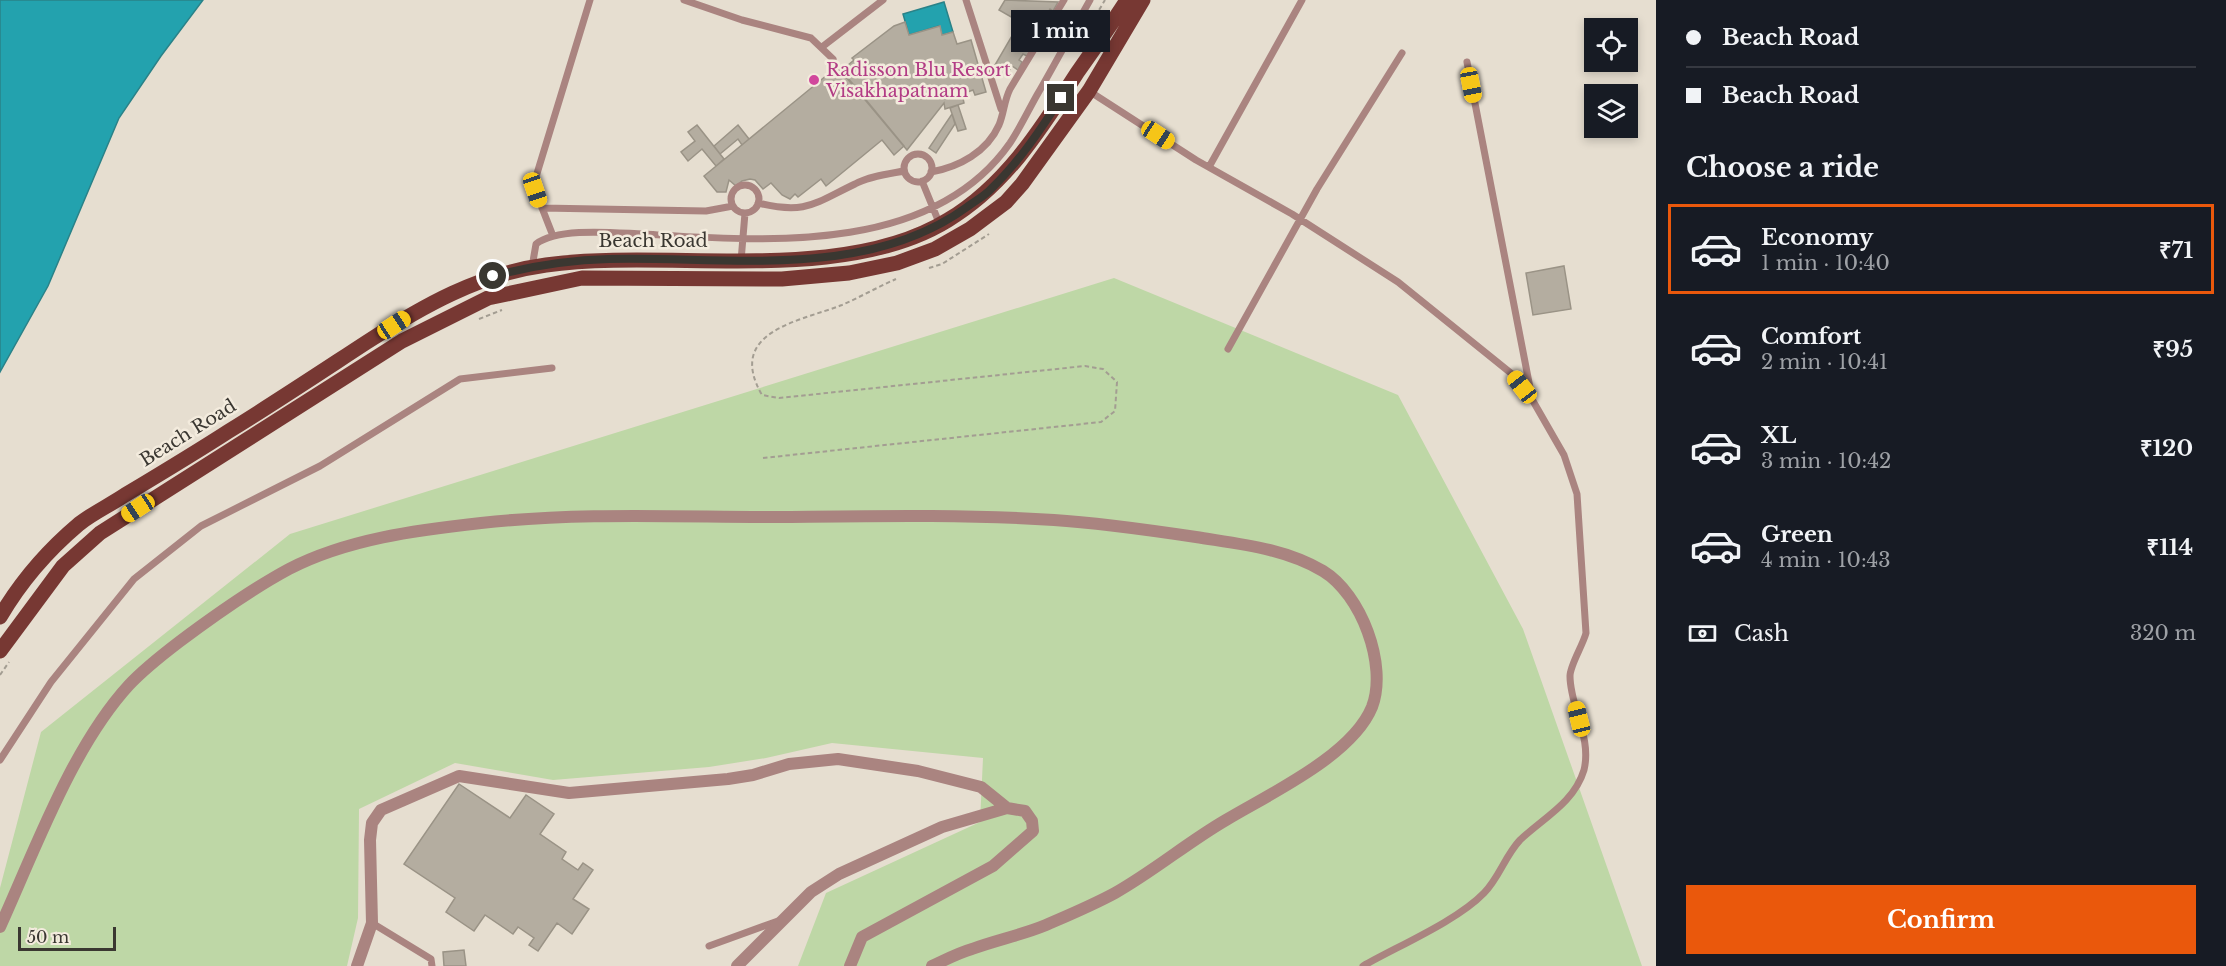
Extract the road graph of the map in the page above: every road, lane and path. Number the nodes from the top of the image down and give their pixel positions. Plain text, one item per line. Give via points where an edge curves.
1 (590, 0) edge
2 (684, 0) edge
3 (883, 0) edge
4 (966, 0) edge
5 (1064, 0) edge
6 (1090, 0) edge
7 (1127, 0) edge
8 (1143, 0) edge
9 (1302, 0) edge
10 (822, 47) junction
11 (1402, 53) dead end
12 (833, 59) dead end
13 (1467, 62) dead end
14 (1089, 91) junction
15 (1002, 112) junction
16 (1209, 167) junction
17 (904, 171) junction
18 (931, 172) junction
19 (922, 181) junction
20 (759, 203) junction
21 (733, 206) junction
22 (931, 207) junction
23 (542, 208) junction
24 (745, 213) junction
25 (1300, 220) junction
26 (940, 225) junction
27 (989, 234) dead end
28 (553, 236) junction
29 (742, 239) junction
30 (697, 260) junction
31 (741, 261) junction
32 (532, 267) junction
33 (925, 269) dead end
34 (695, 279) junction
35 (879, 281) dead end
36 (503, 310) dead end
37 (474, 321) dead end
38 (1228, 349) dead end
39 (552, 368) dead end
40 (1533, 400) junction
41 (763, 458) dead end
42 (0, 617) edge
43 (6, 653) edge
44 (0, 675) edge
45 (0, 760) edge
46 (1007, 808) junction
47 (783, 919) junction
48 (372, 923) junction
49 (0, 927) edge
50 (709, 946) dead end
51 (357, 966) edge
52 (432, 966) edge
53 (737, 966) edge
54 (850, 966) edge
55 (932, 966) edge
56 (1363, 966) edge

1 - 23 lane via 537,169 535,190
2 - 10 lane via 811,38
3 - 10 lane
4 - 15 lane
5 - 15 lane via 1010,89
6 - 22 lane via 1010,143 980,176
7 - 26 main road, Beach Road via 1008,171 991,190
8 - 14 main road
9 - 16 lane
10 - 12 lane
11 - 25 lane
13 - 40 lane
14 - 16 lane
14 - 34 main road via 1006,201 936,249 897,263 849,273 782,279
15 - 18 lane via 999,124 976,154 957,166
16 - 25 lane
17 - 18 lane via 905,162 916,154 928,159
17 - 19 lane via 913,181
17 - 20 lane via 868,178 813,206 783,208
18 - 19 lane
19 - 22 lane
20 - 21 lane via 756,190 744,185 733,193
20 - 24 lane
21 - 23 lane via 705,211
21 - 24 lane
22 - 26 lane
22 - 29 lane via 860,232
23 - 28 lane
24 - 29 lane
25 - 38 lane
25 - 40 lane via 1398,282 1512,374
26 - 31 main road, Beach Road via 916,237 863,251
27 - 33 path via 942,264
28 - 29 lane via 638,234
28 - 32 lane via 536,244
29 - 31 lane
30 - 31 main road, Beach Road
30 - 32 main road, Beach Road via 607,259
30 - 34 main road
32 - 42 main road, Beach Road via 481,279 416,310 83,521 40,561
34 - 43 main road via 582,278 542,285 488,297 402,341 100,533 63,566
35 - 41 path via 898,277 842,305 788,322 758,345 752,364 755,384 762,395 779,398 1085,366 1104,369 1117,382 1114,411 1101,422
36 - 37 path
39 - 45 lane via 460,379 320,466 201,526 134,579 51,682
40 - 56 lane via 1564,455 1577,494 1586,633 1570,672 1584,737 1584,770 1562,806 1514,847 1487,891 1469,908
43 - 44 path
46 - 47 street via 942,827 839,874 811,892
46 - 48 street via 981,787 918,771 838,759 789,764 728,780 569,794 459,776 381,810 372,823
46 - 54 street via 1025,811 1033,831 993,866 862,937
47 - 50 lane
47 - 53 street
48 - 51 street
48 - 52 lane via 431,959
49 - 55 street via 71,772 130,683 221,610 254,589 293,567 373,540 479,523 561,517 1050,520 1123,526 1272,550 1335,579 1372,640 1377,663 1371,711 1338,751 1114,893 1040,928 969,949

